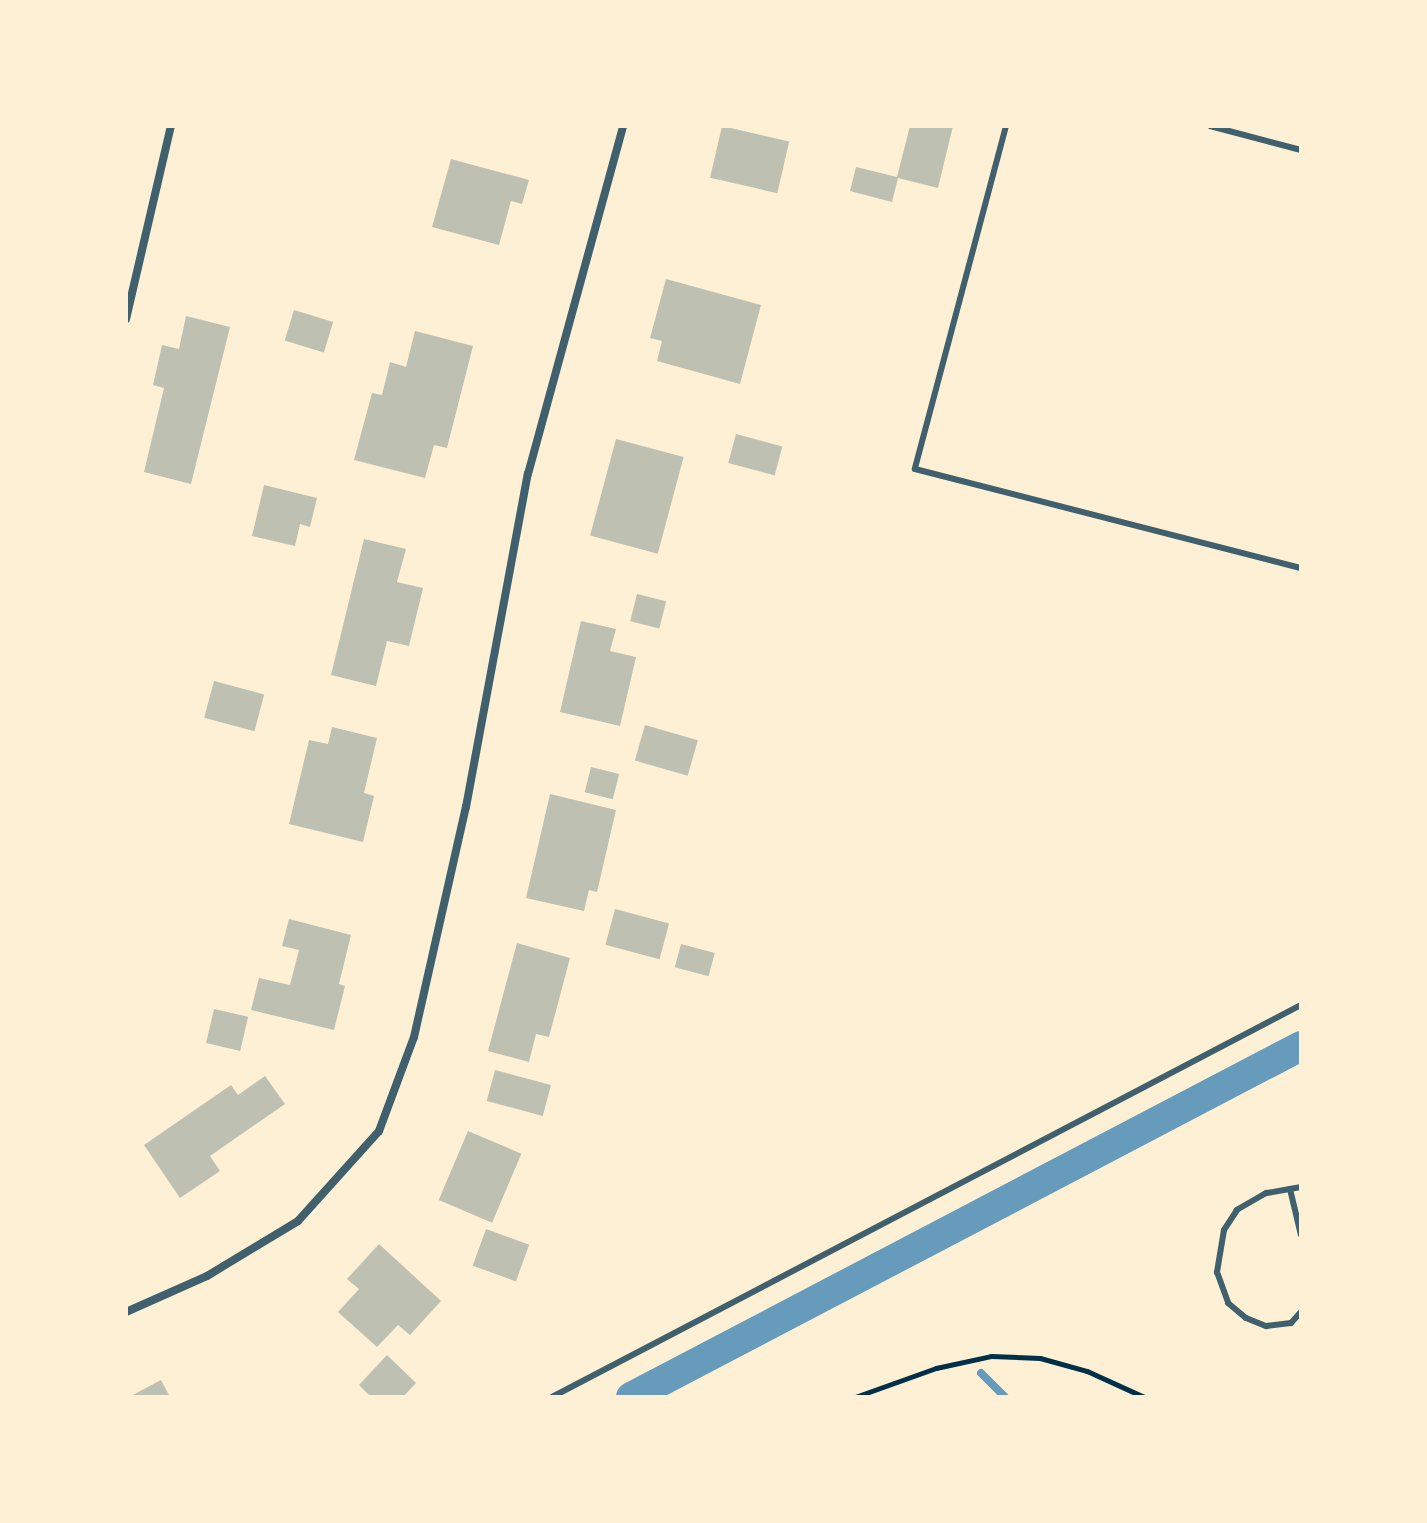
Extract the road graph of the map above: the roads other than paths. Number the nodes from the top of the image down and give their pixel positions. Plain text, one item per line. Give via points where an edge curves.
1 (171, 126) edge
2 (623, 126) edge
3 (1006, 126) edge
4 (1210, 126) edge
5 (1301, 150) edge
6 (126, 319) edge
7 (1301, 568) edge
8 (1301, 1005) edge
9 (1301, 1187) edge
10 (1290, 1189) junction
11 (1301, 1235) edge
12 (126, 1312) edge
13 (1301, 1312) edge
14 (552, 1397) edge

1 - 6 street
2 - 12 street via 528,474 466,807 414,1037 379,1131 298,1221 207,1276
3 - 7 lane via 915,469
4 - 5 lane
8 - 14 lane
9 - 10 lane
10 - 11 lane
10 - 13 lane via 1266,1193 1237,1210 1224,1230 1217,1272 1228,1303 1246,1318 1266,1326 1291,1323

